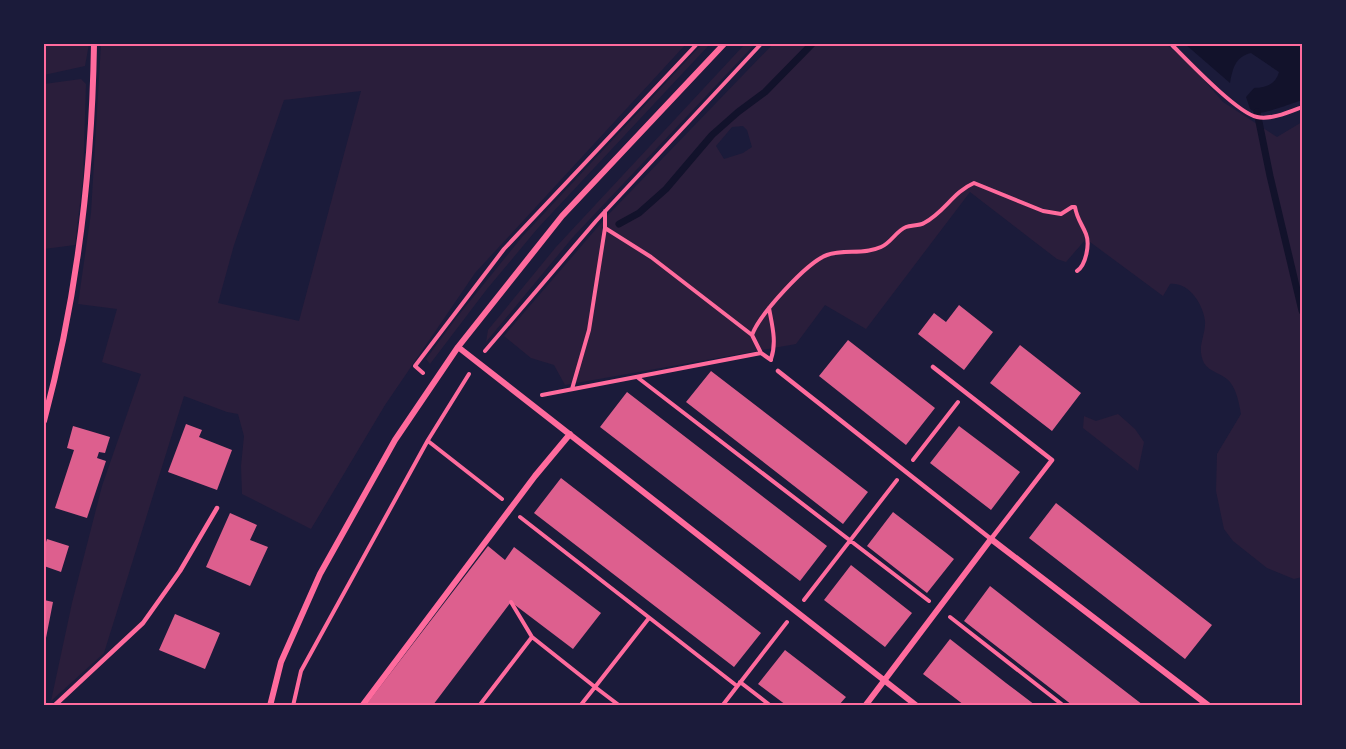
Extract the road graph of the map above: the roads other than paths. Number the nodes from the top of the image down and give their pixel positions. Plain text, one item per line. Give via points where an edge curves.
1 (94, 44) edge
2 (724, 44) edge
3 (458, 347) junction
4 (933, 367) dead end
5 (778, 371) road end
6 (44, 421) edge
7 (570, 435) junction
8 (217, 508) dead end
9 (991, 539) junction
10 (884, 680) junction
11 (54, 705) edge
12 (270, 705) edge
13 (362, 705) edge
14 (865, 705) edge
15 (917, 705) edge
16 (1209, 705) edge

1 - 6 street via 79,250
2 - 3 street via 562,216
3 - 7 street
3 - 12 street via 395,440 320,574 281,662
4 - 9 lane via 1052,460
5 - 9 lane
7 - 10 street
7 - 13 street
8 - 11 lane via 143,623
9 - 10 street
9 - 16 street
10 - 14 street
10 - 15 street

